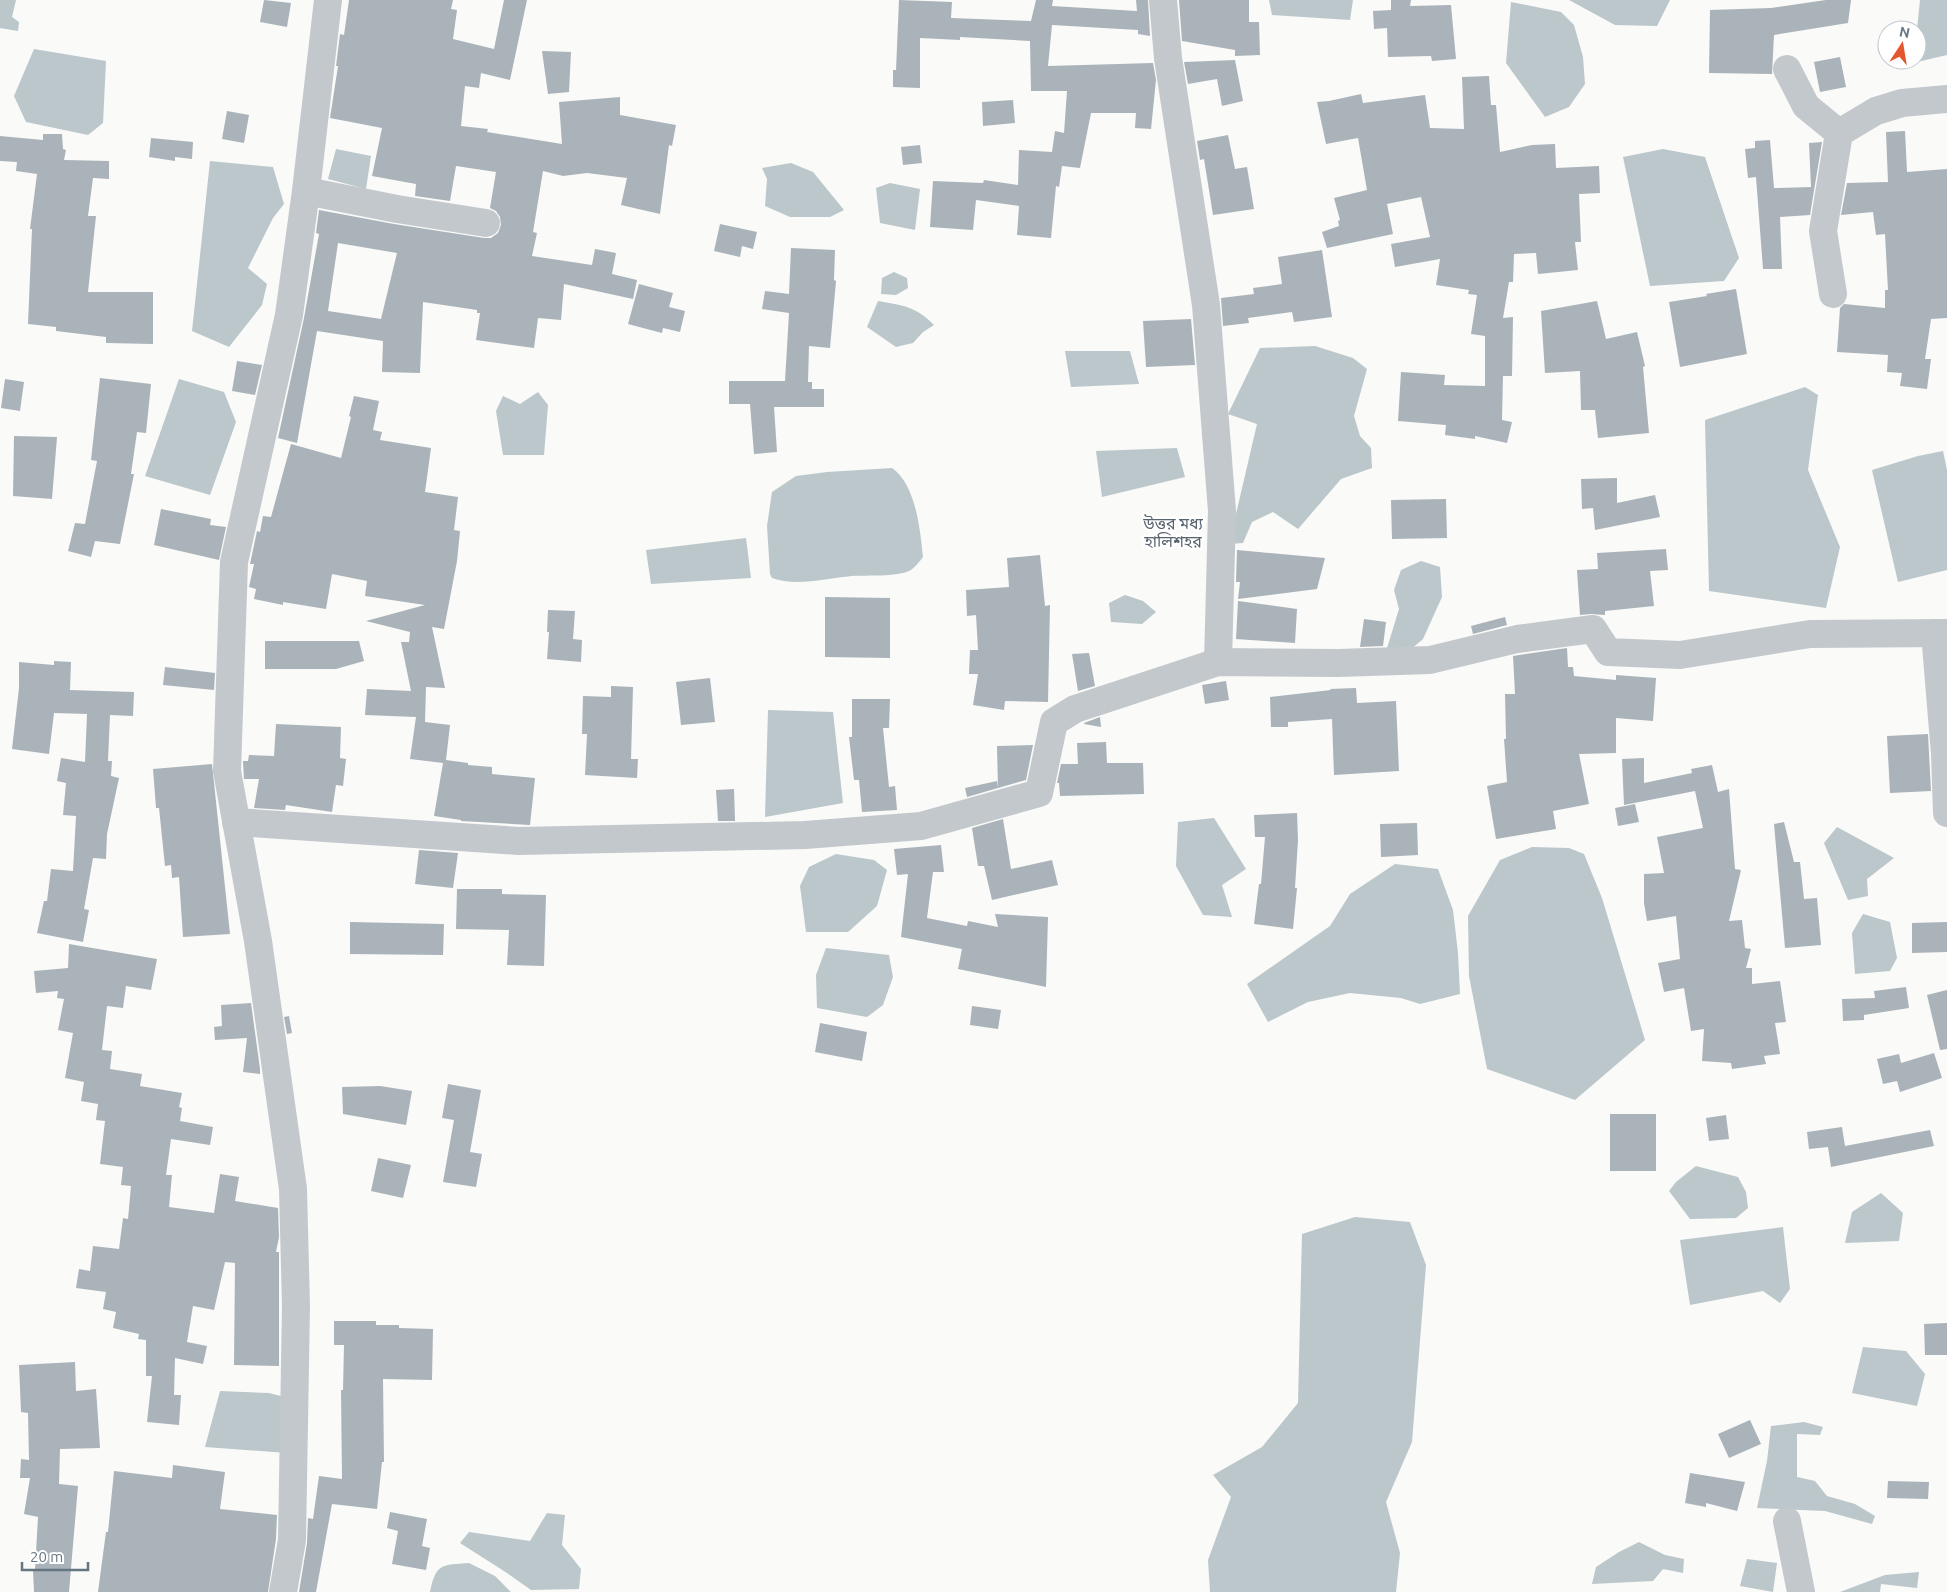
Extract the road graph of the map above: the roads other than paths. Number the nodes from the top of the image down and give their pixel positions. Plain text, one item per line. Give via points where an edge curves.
1 (328, 0) edge
2 (1163, 0) edge
3 (1787, 69) dead end
4 (1947, 99) edge
5 (1840, 133) junction
6 (306, 191) junction
7 (486, 223) dead end
8 (1833, 294) dead end
9 (1941, 633) edge
10 (1218, 662) junction
11 (1947, 813) edge
12 (236, 822) junction
13 (1786, 1521) dead end
14 (283, 1592) edge
15 (1801, 1592) edge

1 - 6 street
2 - 10 street via 1168,58 1206,305 1222,511
3 - 5 street via 1806,106
4 - 5 street via 1902,103 1876,111
5 - 8 street via 1823,231
6 - 7 street
6 - 12 street via 289,315 234,562 227,771
9 - 10 street via 1810,634 1680,655 1608,652 1593,629 1517,639 1430,660
9 - 11 street
10 - 12 street via 1075,709 1054,722 1039,793 921,826 805,835 520,841
12 - 14 street via 258,941 293,1189 296,1306 292,1540
13 - 15 street

